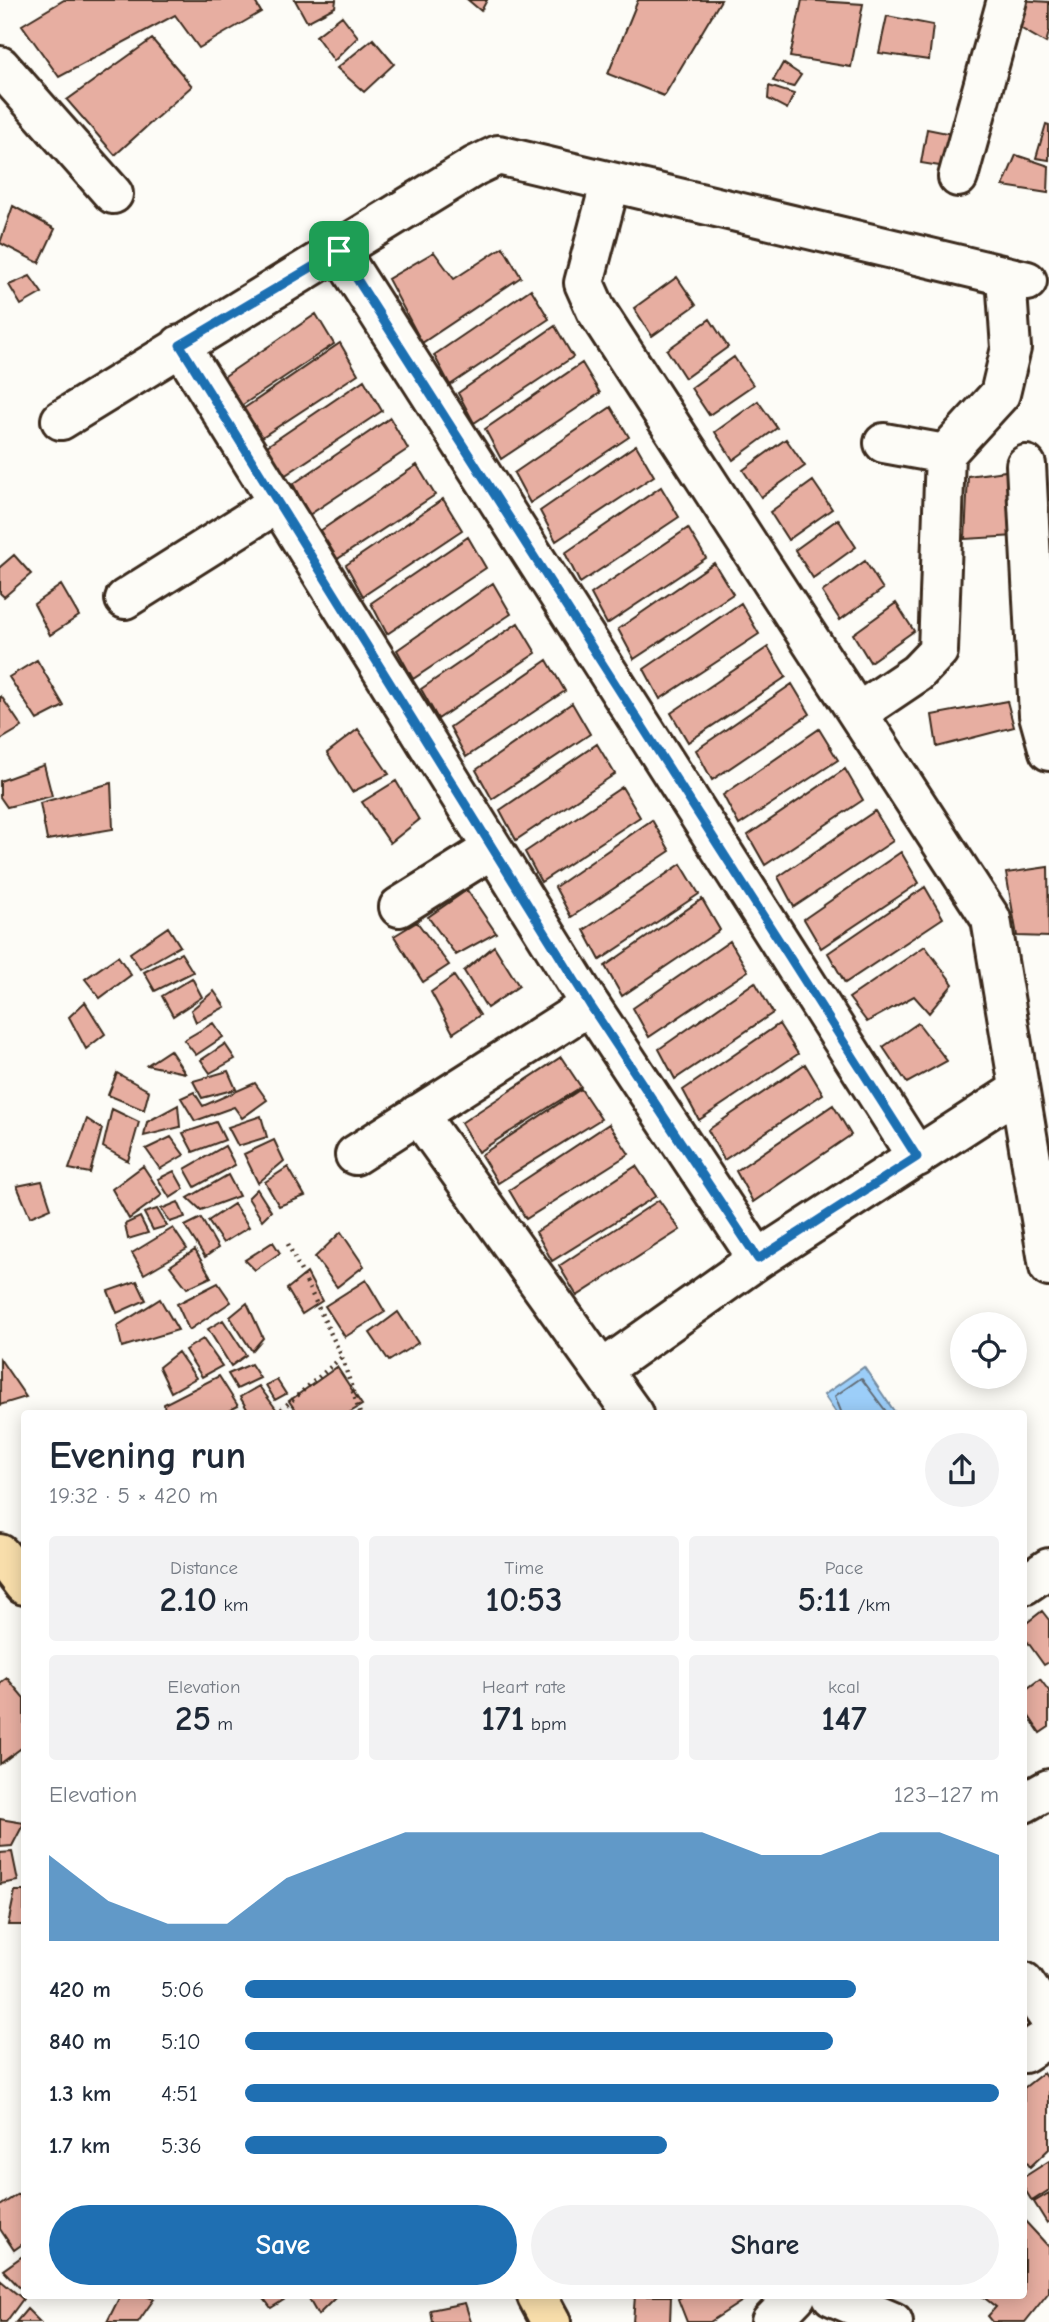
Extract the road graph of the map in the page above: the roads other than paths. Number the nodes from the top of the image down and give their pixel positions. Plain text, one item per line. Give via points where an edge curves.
1 (1007, 0) edge
2 (0, 66) edge
3 (958, 177) dead end
4 (610, 184) junction
5 (113, 194) dead end
6 (339, 251) junction
7 (180, 345) junction
8 (61, 419) dead end
9 (884, 443) dead end
10 (944, 454) junction
11 (1026, 465) dead end
12 (276, 504) junction
13 (125, 599) dead end
14 (859, 712) junction
15 (1049, 751) edge
16 (492, 849) junction
17 (399, 907) dead end
18 (590, 1005) junction
19 (1019, 1090) junction
20 (418, 1114) junction
21 (355, 1156) dead end
22 (917, 1157) junction
23 (758, 1259) junction
24 (1049, 1267) edge
25 (601, 1370) junction
26 (630, 1410) edge
27 (0, 1554) edge
28 (1049, 1568) edge
29 (21, 1581) edge
30 (1027, 1584) edge
31 (1049, 1789) edge
32 (1027, 1801) edge
33 (1027, 1993) edge
34 (1041, 2044) edge
35 (539, 2299) edge
36 (793, 2299) edge
37 (839, 2299) edge
38 (551, 2322) edge
39 (771, 2322) edge
40 (893, 2322) edge

1 - 3 street
2 - 5 street
4 - 6 street via 498,155
4 - 10 street via 1017,279 1011,348 1000,394
4 - 14 street via 584,284 596,310
6 - 7 street
6 - 22 street
7 - 8 street
7 - 12 street
9 - 10 street
10 - 14 street via 938,651 917,673
11 - 15 street via 1039,715
12 - 13 street
12 - 16 street
14 - 19 street via 991,919
16 - 17 street
16 - 18 street
18 - 20 street
18 - 23 street
19 - 22 street
19 - 24 street
20 - 21 street
20 - 25 street
22 - 23 street
23 - 25 street
25 - 26 street
27 - 29 main road
28 - 30 street
31 - 32 street
33 - 34 street
35 - 38 main road
36 - 39 street
37 - 40 street

